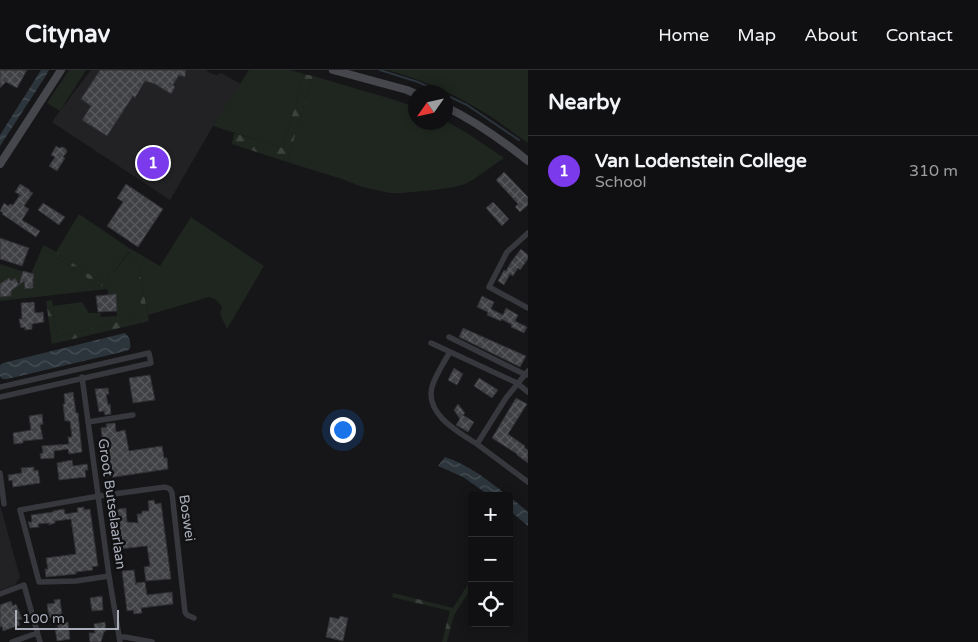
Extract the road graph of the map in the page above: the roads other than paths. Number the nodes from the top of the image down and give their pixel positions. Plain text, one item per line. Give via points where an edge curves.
1 (333, 70) edge
2 (60, 71) edge
3 (408, 90) edge
4 (453, 110) edge
5 (528, 161) edge
6 (0, 164) edge
7 (528, 233) edge
8 (528, 308) edge
9 (449, 337) dead end
10 (431, 343) dead end
11 (450, 352) junction
12 (80, 369) junction
13 (527, 374) edge
14 (82, 379) junction
15 (518, 383) junction
16 (0, 386) edge
17 (528, 392) edge
18 (0, 397) edge
19 (133, 415) dead end
20 (88, 422) junction
21 (477, 444) junction
22 (0, 473) edge
23 (528, 482) edge
24 (99, 496) junction
25 (4, 504) dead end
26 (109, 576) junction
27 (0, 594) edge
28 (194, 618) dead end
29 (37, 633) junction
30 (120, 640) edge
31 (12, 642) edge
32 (40, 642) edge
33 (152, 642) edge

1 - 3 main road
2 - 6 main road
4 - 5 main road
7 - 8 street via 507,252 489,288
9 - 13 street
10 - 11 street
11 - 15 street
11 - 21 street via 432,385 432,403 445,421
12 - 14 street, Groot Butselaarlaan
12 - 14 street via 149,353 151,363
12 - 16 street
13 - 15 street
14 - 18 street
14 - 20 street, Groot Butselaarlaan
15 - 17 street
15 - 21 street
19 - 20 street
20 - 24 street, Groot Butselaarlaan
21 - 23 street
22 - 25 street
24 - 26 street, Groot Butselaarlaan
24 - 26 street via 20,510 39,582
24 - 28 street, Boswei via 170,489 185,612
26 - 30 street, Groot Butselaarlaan
27 - 29 street via 24,585
29 - 31 street
29 - 32 street
30 - 33 street via 125,637

